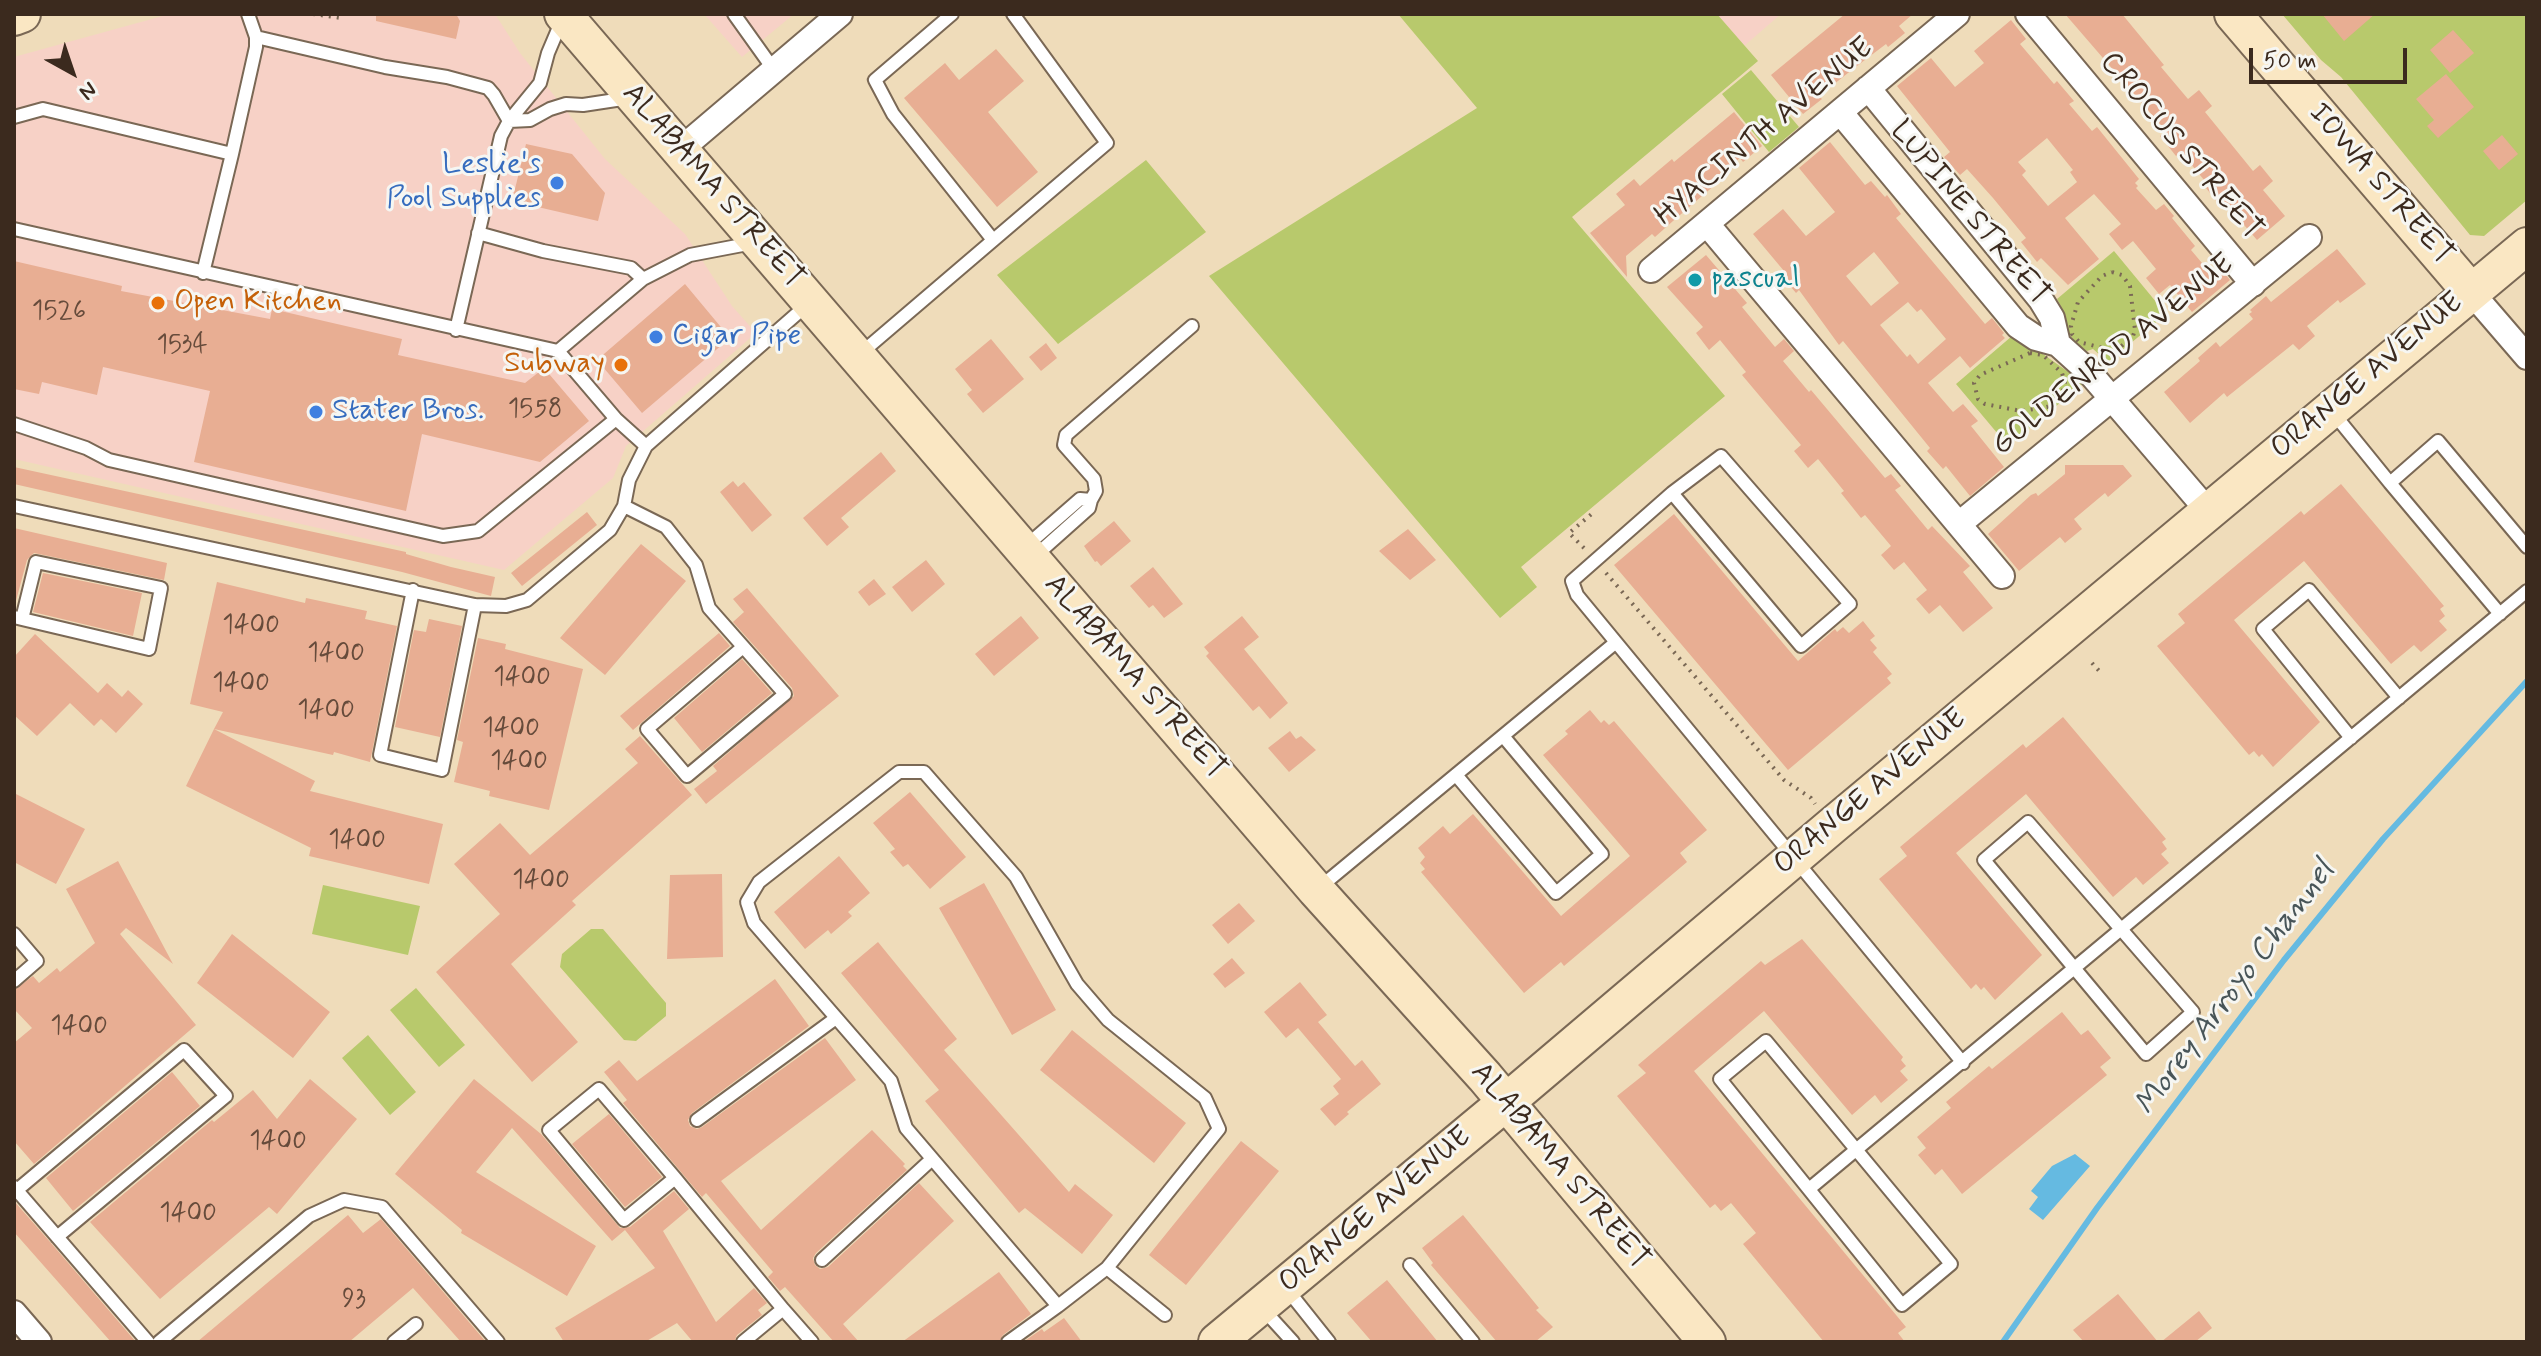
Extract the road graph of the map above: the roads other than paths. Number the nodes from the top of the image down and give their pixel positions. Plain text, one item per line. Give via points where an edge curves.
1 (22, 14) edge
2 (248, 14) edge
3 (734, 14) edge
4 (840, 14) edge
5 (952, 14) edge
6 (1013, 14) edge
7 (1957, 14) edge
8 (2028, 14) edge
9 (2233, 14) edge
10 (563, 15) edge
11 (14, 17) edge
12 (256, 37) junction
13 (774, 70) junction
14 (1868, 88) junction
15 (636, 97) junction
16 (1840, 112) junction
17 (14, 117) edge
18 (509, 121) junction
19 (681, 149) junction
20 (232, 154) junction
21 (1707, 224) junction
22 (14, 229) edge
23 (478, 233) junction
24 (2309, 237) dead end
25 (993, 240) junction
26 (760, 242) junction
27 (2527, 246) edge
28 (1651, 270) dead end
29 (203, 273) junction
30 (643, 279) junction
31 (2253, 284) junction
32 (2471, 292) junction
33 (811, 302) junction
34 (1192, 326) dead end
35 (456, 330) junction
36 (2058, 344) junction
37 (558, 351) junction
38 (858, 356) junction
39 (2527, 357) edge
40 (2113, 399) junction
41 (2330, 409) junction
42 (616, 419) junction
43 (14, 424) edge
44 (646, 446) junction
45 (2390, 483) junction
46 (1672, 493) junction
47 (14, 506) edge
48 (624, 506) junction
49 (2208, 511) junction
50 (1959, 524) junction
51 (2527, 547) edge
52 (1027, 554) junction
53 (2002, 576) dead end
54 (413, 590) junction
55 (2527, 591) edge
56 (475, 605) junction
57 (2500, 614) junction
58 (18, 618) edge
59 (1615, 643) junction
60 (743, 647) junction
61 (2399, 698) junction
62 (1503, 736) junction
63 (2351, 738) junction
64 (1456, 775) junction
65 (1795, 857) junction
66 (1316, 890) junction
67 (2121, 930) junction
68 (14, 934) edge
69 (2075, 969) junction
70 (14, 981) edge
71 (836, 1018) junction
72 (1963, 1063) junction
73 (1505, 1103) junction
74 (697, 1120) dead end
75 (1857, 1149) junction
76 (932, 1159) junction
77 (675, 1178) junction
78 (16, 1189) edge
79 (1809, 1189) junction
80 (57, 1237) junction
81 (822, 1260) dead end
82 (1410, 1265) dead end
83 (1107, 1268) junction
84 (1273, 1296) junction
85 (1058, 1306) junction
86 (783, 1309) junction
87 (14, 1313) edge
88 (1165, 1315) dead end
89 (416, 1324) dead end
90 (39, 1342) edge
91 (148, 1342) edge
92 (159, 1342) edge
93 (394, 1342) edge
94 (498, 1342) edge
95 (743, 1342) edge
96 (812, 1342) edge
97 (1008, 1342) edge
98 (1217, 1342) edge
99 (1293, 1342) edge
100 (1329, 1342) edge
101 (1473, 1342) edge
102 (1707, 1342) edge

1 - 11 street
2 - 12 lane
3 - 13 lane
4 - 13 street
5 - 25 lane via 875,80 893,114
6 - 25 lane via 1107,143
7 - 14 street, HYACINTH AVENUE
8 - 31 street, CROCUS STREET
9 - 32 street, IOWA STREET
10 - 15 street, ALABAMA STREET
10 - 18 lane via 540,83
12 - 18 lane via 488,88
12 - 20 lane
13 - 19 street
14 - 16 street, HYACINTH AVENUE
14 - 36 street, LUPINE STREET via 2041,300
15 - 18 lane via 566,104 530,120
15 - 19 street, ALABAMA STREET
16 - 21 street, HYACINTH AVENUE
16 - 36 street, LUPINE STREET via 2018,326
17 - 20 lane via 43,109
18 - 23 lane
19 - 26 street, ALABAMA STREET
20 - 29 lane
21 - 28 street, HYACINTH AVENUE
21 - 50 street
22 - 29 lane
23 - 30 lane via 631,268
23 - 35 lane
24 - 31 street, GOLDENROD AVENUE
25 - 38 lane
26 - 30 lane via 690,255
26 - 33 street, ALABAMA STREET
27 - 32 street, ORANGE AVENUE
29 - 35 lane
30 - 37 lane
31 - 40 street, GOLDENROD AVENUE
32 - 39 street, IOWA STREET
32 - 41 street, ORANGE AVENUE
33 - 38 street, ALABAMA STREET
33 - 44 lane
34 - 52 lane via 1066,435 1064,445 1094,479 1096,491 1089,508
35 - 37 lane
36 - 40 street, LUPINE STREET
37 - 42 lane
38 - 52 street, ALABAMA STREET
40 - 49 street, LUPINE STREET
40 - 50 street, GOLDENROD AVENUE
41 - 45 lane
41 - 49 street, ORANGE AVENUE
42 - 43 lane via 478,531 443,536 109,460
42 - 44 lane
44 - 48 lane via 629,480
45 - 51 lane via 2438,441
45 - 57 lane
46 - 46 lane via 1721,456 1850,604 1801,646
46 - 59 lane via 1572,581
47 - 54 lane
48 - 56 lane via 610,530 527,600
48 - 60 lane via 666,527 696,565 709,608
49 - 65 street, ORANGE AVENUE
50 - 53 street
52 - 66 street, ALABAMA STREET
54 - 56 lane
54 - 56 lane via 380,755 442,770
55 - 57 lane
57 - 61 lane
58 - 58 lane via 149,649 161,588 36,562
59 - 62 lane
59 - 65 lane
60 - 60 lane via 785,694 687,776 647,729
61 - 63 lane
61 - 63 lane via 2309,590 2263,629
62 - 64 lane
62 - 64 lane via 1602,854 1556,893
63 - 67 lane
64 - 66 lane
65 - 72 lane
65 - 73 street, ORANGE AVENUE
66 - 73 street, ALABAMA STREET
67 - 69 lane
67 - 69 lane via 2193,1012 2146,1054
67 - 69 lane via 2028,822 1984,860
68 - 70 lane via 37,961
69 - 72 lane
71 - 74 lane
71 - 76 lane via 891,1081 906,1128
71 - 83 lane via 754,923 747,902 759,882 899,772 924,772 1016,877 1077,984 1108,1020 1205,1098 1219,1129
72 - 75 lane
73 - 84 street, ORANGE AVENUE
73 - 102 street, ALABAMA STREET
75 - 79 lane
75 - 79 lane via 1766,1041 1720,1079
75 - 79 lane via 1951,1264 1902,1305
76 - 81 lane
76 - 85 lane
77 - 77 lane via 599,1089 549,1130 624,1220
77 - 86 lane
78 - 80 lane
78 - 80 lane via 184,1050 226,1096
80 - 91 lane
82 - 101 lane
83 - 85 lane
83 - 88 lane
84 - 98 street, ORANGE AVENUE
84 - 99 lane
84 - 100 lane
85 - 97 lane
86 - 95 lane
86 - 96 lane
87 - 90 street
89 - 93 lane
92 - 94 lane via 309,1216 344,1200 382,1207

